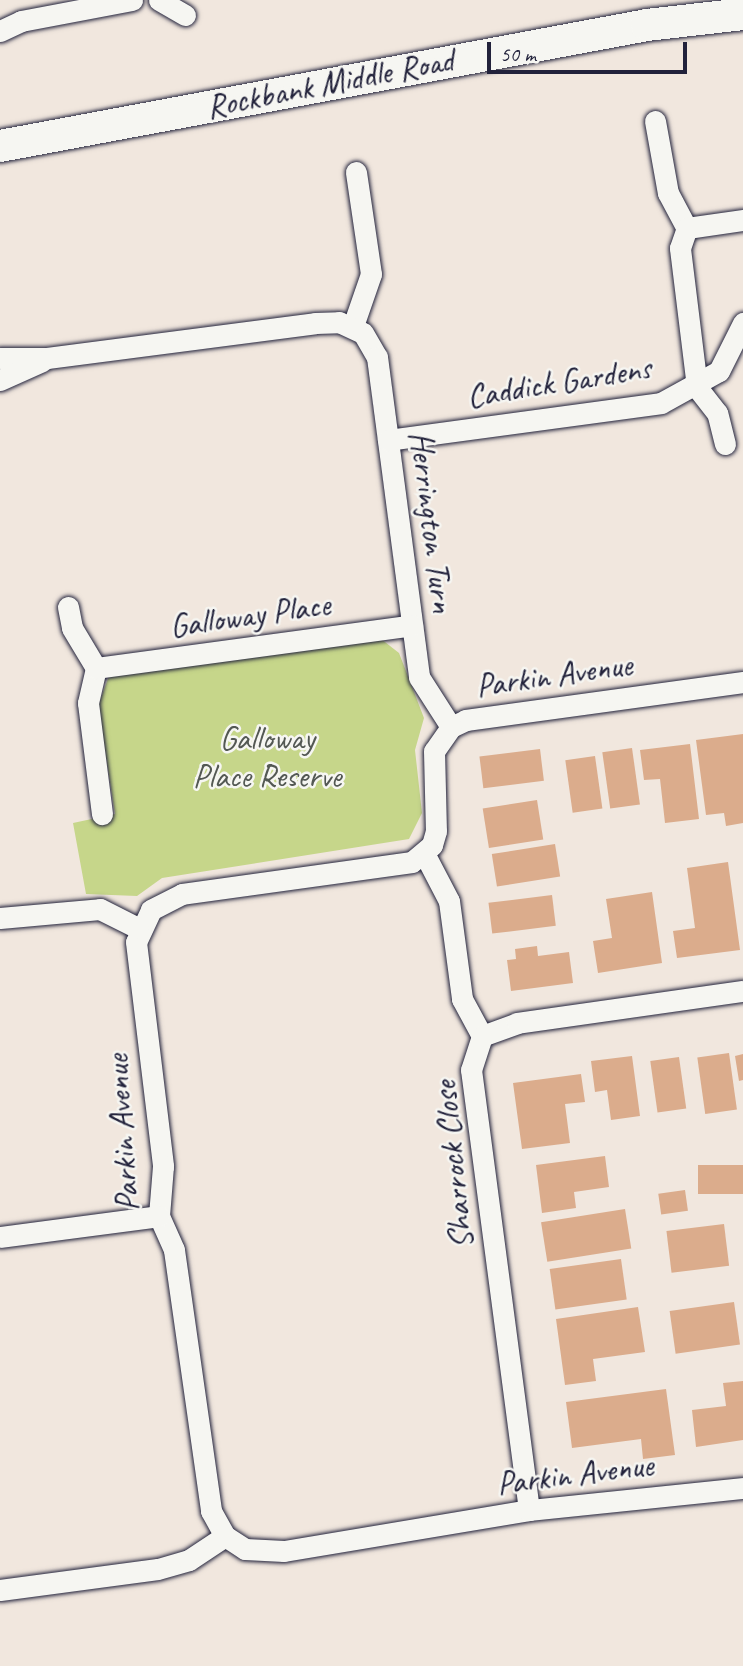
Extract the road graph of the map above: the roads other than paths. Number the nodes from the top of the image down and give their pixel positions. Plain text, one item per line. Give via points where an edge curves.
1 (132, 0) edge
2 (159, 0) edge
3 (743, 14) edge
4 (185, 15) dead end
5 (0, 31) edge
6 (655, 121) dead end
7 (0, 146) edge
8 (356, 173) dead end
9 (743, 220) edge
10 (687, 228) junction
11 (743, 323) edge
12 (353, 326) junction
13 (0, 358) edge
14 (47, 358) junction
15 (0, 380) edge
16 (696, 387) junction
17 (388, 440) junction
18 (724, 444) dead end
19 (68, 607) dead end
20 (412, 625) junction
21 (96, 668) junction
22 (743, 682) edge
23 (451, 727) junction
24 (102, 814) dead end
25 (424, 853) junction
26 (0, 918) edge
27 (138, 928) junction
28 (743, 991) edge
29 (482, 1036) junction
30 (159, 1216) junction
31 (0, 1237) edge
32 (743, 1488) edge
33 (528, 1510) junction
34 (225, 1536) junction
35 (0, 1590) edge

1 - 5 street via 21,21
2 - 4 street
3 - 7 street, Rockbank Middle Road via 647,25
6 - 10 street via 668,193
8 - 12 street via 371,274
9 - 10 street
10 - 16 street, Caddick Gardens via 680,248
11 - 16 street, Caddick Gardens via 719,371
12 - 14 street via 316,323
12 - 17 street, Herrington Turn via 375,350
13 - 14 street
14 - 15 street
16 - 17 street, Caddick Gardens via 661,403
16 - 18 street, Caddick Gardens via 717,413
17 - 20 street, Herrington Turn
19 - 21 street via 72,628
20 - 21 street, Galloway Place
20 - 23 street, Herrington Turn via 419,677
21 - 24 street via 88,703
22 - 23 street, Parkin Avenue via 491,715
23 - 25 street, Parkin Avenue via 434,751 438,816
25 - 27 street via 401,867 182,894 151,910
25 - 29 street via 449,901 462,999
26 - 27 street via 100,909
27 - 30 street, Parkin Avenue via 163,1166
28 - 29 street, Sharrock Close via 517,1023
29 - 33 street, Sharrock Close via 471,1070
30 - 31 street
30 - 34 street, Parkin Avenue via 174,1250 211,1511
32 - 33 street, Parkin Avenue
33 - 34 street, Parkin Avenue via 284,1551 245,1549
34 - 35 street via 189,1560 158,1569

